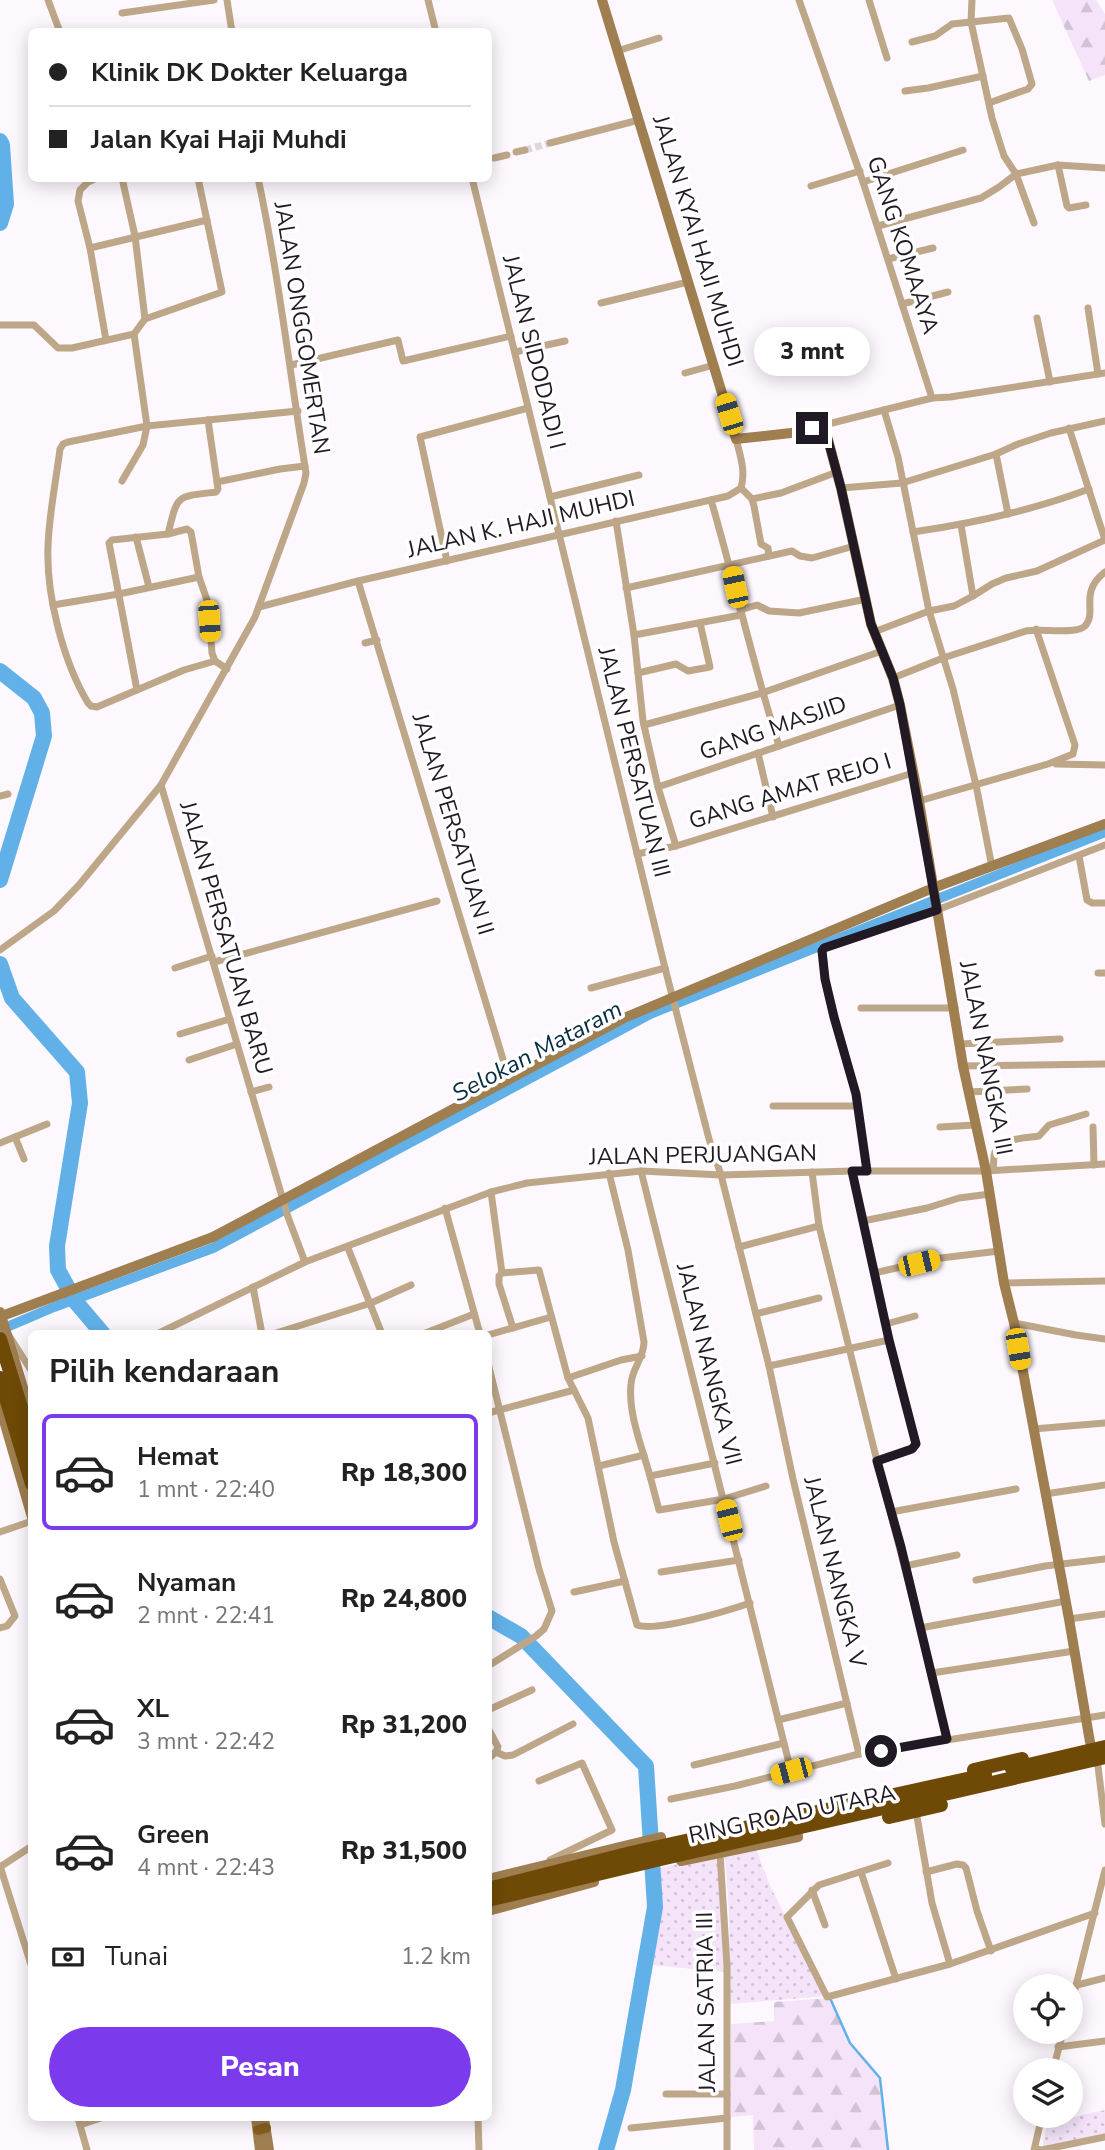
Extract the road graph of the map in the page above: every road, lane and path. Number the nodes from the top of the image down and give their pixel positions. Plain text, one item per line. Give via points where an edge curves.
1 (48, 0) edge
2 (214, 0) edge
3 (227, 0) edge
4 (428, 0) edge
5 (602, 0) edge
6 (801, 0) edge
7 (869, 0) edge
8 (972, 0) edge
9 (122, 13) dead end
10 (971, 22) junction
11 (58, 28) edge
12 (231, 28) edge
13 (435, 28) edge
14 (659, 38) dead end
15 (912, 42) dead end
16 (617, 51) junction
17 (887, 58) dead end
18 (984, 76) junction
19 (905, 91) dead end
20 (989, 103) junction
21 (639, 120) junction
22 (550, 143) tunnel mouth
23 (525, 150) tunnel mouth
24 (963, 150) dead end
25 (494, 158) dead end
26 (1058, 165) junction
27 (1105, 168) edge
28 (860, 171) junction
29 (1016, 174) junction
30 (88, 182) edge
31 (123, 182) edge
32 (199, 182) edge
33 (259, 182) edge
34 (473, 182) edge
35 (863, 182) junction
36 (811, 186) dead end
37 (1086, 205) dead end
38 (207, 220) junction
39 (1034, 223) dead end
40 (878, 226) junction
41 (135, 236) junction
42 (90, 248) junction
43 (933, 248) dead end
44 (888, 260) junction
45 (688, 282) junction
46 (948, 292) dead end
47 (601, 303) dead end
48 (902, 304) junction
49 (1088, 308) dead end
50 (145, 318) junction
51 (1037, 318) dead end
52 (0, 325) edge
53 (134, 334) junction
54 (511, 337) junction
55 (106, 340) junction
56 (565, 341) dead end
57 (514, 352) junction
58 (290, 365) junction
59 (714, 365) junction
60 (685, 373) dead end
61 (1101, 373) edge
62 (1050, 382) junction
63 (932, 398) junction
64 (528, 408) junction
65 (298, 411) junction
66 (884, 411) junction
67 (208, 420) junction
68 (1105, 421) edge
69 (824, 425) junction
70 (147, 426) junction
71 (1069, 428) junction
72 (736, 439) junction
73 (996, 454) junction
74 (305, 466) junction
75 (837, 472) junction
76 (639, 475) dead end
77 (122, 481) dead end
78 (217, 482) junction
79 (304, 483) joint
80 (902, 483) junction
81 (741, 488) junction
82 (841, 488) junction
83 (1089, 489) junction
84 (550, 497) junction
85 (752, 499) junction
86 (711, 500) junction
87 (1008, 514) junction
88 (616, 521) junction
89 (961, 525) junction
90 (913, 532) junction
91 (168, 534) junction
92 (559, 536) junction
93 (136, 537) junction
94 (854, 546) junction
95 (769, 556) junction
96 (447, 561) junction
97 (730, 565) junction
98 (1105, 572) edge
99 (200, 577) junction
100 (358, 581) junction
101 (149, 587) junction
102 (626, 588) junction
103 (119, 594) junction
104 (973, 597) junction
105 (866, 599) junction
106 (53, 605) junction
107 (259, 607) junction
108 (929, 611) junction
109 (740, 612) junction
110 (700, 623) junction
111 (1036, 629) junction
112 (874, 632) junction
113 (634, 635) junction
114 (377, 640) junction
115 (365, 643) dead end
116 (882, 651) junction
117 (943, 658) junction
118 (215, 661) junction
119 (227, 669) junction
120 (638, 673) junction
121 (893, 678) junction
122 (137, 690) junction
123 (762, 693) junction
124 (900, 705) junction
125 (644, 725) junction
126 (779, 746) junction
127 (758, 753) junction
128 (1048, 764) junction
129 (1105, 765) edge
130 (913, 773) junction
131 (161, 785) junction
132 (976, 785) junction
133 (658, 787) junction
134 (919, 801) junction
135 (773, 817) junction
136 (1105, 824) edge
137 (1105, 845) edge
138 (676, 846) junction
139 (637, 854) junction
140 (1079, 856) junction
141 (992, 867) junction
142 (934, 890) junction
143 (437, 901) dead end
144 (1105, 903) edge
145 (937, 909) junction
146 (0, 950) edge
147 (213, 959) junction
148 (175, 968) dead end
149 (664, 968) junction
150 (591, 988) dead end
151 (673, 999) junction
152 (861, 1008) dead end
153 (955, 1008) junction
154 (230, 1019) junction
155 (180, 1034) dead end
156 (1060, 1039) dead end
157 (237, 1044) junction
158 (960, 1044) junction
159 (188, 1060) dead end
160 (1105, 1064) edge
161 (963, 1066) junction
162 (509, 1079) junction
163 (269, 1087) dead end
164 (1027, 1089) dead end
165 (251, 1092) junction
166 (969, 1092) junction
167 (857, 1106) junction
168 (773, 1107) dead end
169 (1086, 1114) dead end
170 (47, 1124) dead end
171 (975, 1125) junction
172 (940, 1127) dead end
173 (1093, 1127) dead end
174 (15, 1137) junction
175 (0, 1143) edge
176 (24, 1159) dead end
177 (1105, 1164) edge
178 (1094, 1165) junction
179 (989, 1170) junction
180 (641, 1171) junction
181 (852, 1171) junction
182 (867, 1171) junction
183 (812, 1172) junction
184 (609, 1173) junction
185 (721, 1175) junction
186 (491, 1192) junction
187 (990, 1194) junction
188 (284, 1202) junction
189 (445, 1208) junction
190 (863, 1221) junction
191 (819, 1226) junction
192 (739, 1247) junction
193 (348, 1248) junction
194 (999, 1251) junction
195 (305, 1262) junction
196 (502, 1273) junction
197 (874, 1273) junction
198 (1105, 1281) edge
199 (1004, 1283) junction
200 (411, 1285) dead end
201 (253, 1287) junction
202 (819, 1298) dead end
203 (371, 1303) junction
204 (474, 1314) junction
205 (755, 1314) junction
206 (1, 1315) edge
207 (915, 1316) dead end
208 (551, 1317) junction
209 (1014, 1323) junction
210 (886, 1324) junction
211 (513, 1328) junction
212 (166, 1330) edge
213 (261, 1330) edge
214 (286, 1330) edge
215 (381, 1330) edge
216 (433, 1330) edge
217 (479, 1330) edge
218 (492, 1334) edge
219 (4, 1335) edge
220 (1105, 1339) edge
221 (889, 1340) junction
222 (849, 1348) junction
223 (642, 1356) junction
224 (28, 1366) edge
225 (769, 1366) junction
226 (492, 1377) edge
227 (0, 1378) edge
228 (568, 1378) junction
229 (574, 1390) junction
230 (28, 1394) edge
231 (0, 1407) edge
232 (501, 1408) junction
233 (492, 1411) edge
234 (1105, 1423) edge
235 (28, 1428) edge
236 (1033, 1429) junction
237 (4, 1437) edge
238 (644, 1455) junction
239 (877, 1461) junction
240 (715, 1463) junction
241 (599, 1466) junction
242 (26, 1476) edge
243 (650, 1476) junction
244 (1105, 1485) edge
245 (766, 1486) dead end
246 (1016, 1489) dead end
247 (1045, 1494) junction
248 (724, 1499) junction
249 (891, 1512) junction
250 (28, 1521) edge
251 (0, 1532) edge
252 (957, 1555) dead end
253 (1105, 1559) edge
254 (739, 1560) junction
255 (1058, 1564) junction
256 (905, 1566) junction
257 (661, 1572) dead end
258 (0, 1579) edge
259 (976, 1580) dead end
260 (625, 1581) junction
261 (574, 1592) dead end
262 (1066, 1601) junction
263 (750, 1603) junction
264 (1105, 1614) edge
265 (1069, 1619) junction
266 (0, 1628) edge
267 (920, 1628) junction
268 (1074, 1651) junction
269 (492, 1664) edge
270 (932, 1674) junction
271 (531, 1690) dead end
272 (847, 1703) junction
273 (492, 1708) edge
274 (1105, 1715) edge
275 (1087, 1718) junction
276 (778, 1720) junction
277 (573, 1724) dead end
278 (492, 1736) edge
279 (1105, 1738) edge
280 (947, 1739) junction
281 (1090, 1742) junction
282 (784, 1743) junction
283 (1105, 1747) edge
284 (496, 1752) junction
285 (859, 1754) junction
286 (492, 1756) edge
287 (1103, 1763) edge
288 (694, 1765) dead end
289 (993, 1770) junction
290 (791, 1771) junction
291 (539, 1781) dead end
292 (671, 1799) dead end
293 (916, 1811) junction
294 (1105, 1824) edge
295 (797, 1833) junction
296 (28, 1848) edge
297 (664, 1851) junction
298 (720, 1853) junction
299 (631, 1859) junction
300 (888, 1863) dead end
301 (0, 1866) edge
302 (535, 1867) junction
303 (1105, 1870) edge
304 (861, 1872) junction
305 (926, 1872) junction
306 (492, 1878) edge
307 (1103, 1884) edge
308 (492, 1888) edge
309 (813, 1890) junction
310 (538, 1893) junction
311 (492, 1899) edge
312 (492, 1910) edge
313 (1095, 1913) junction
314 (825, 1925) dead end
315 (991, 1951) junction
316 (28, 1955) edge
317 (950, 1964) junction
318 (1080, 1974) edge
319 (1105, 1978) edge
320 (896, 1979) junction
321 (1083, 1983) edge
322 (1105, 2041) edge
323 (1059, 2044) edge
324 (1058, 2047) junction
325 (1056, 2058) edge
326 (666, 2094) dead end
327 (727, 2094) junction
328 (727, 2118) junction
329 (79, 2121) edge
330 (478, 2121) edge
331 (263, 2125) edge
332 (631, 2128) dead end
333 (1040, 2128) edge
334 (1105, 2137) edge
335 (87, 2150) edge
336 (260, 2150) edge
337 (269, 2150) edge
338 (479, 2150) edge
339 (727, 2150) edge
340 (1035, 2150) edge

1 - 11 street
2 - 9 street
3 - 12 street
4 - 13 street
5 - 16 street, JALAN KYAI HAJI MUHDI
6 - 28 street, GANG KOMAAYA
7 - 17 street
8 - 10 street
10 - 15 street via 952,24 935,36
10 - 18 street
10 - 20 street via 1009,18 1032,84
14 - 16 street
16 - 21 street, JALAN KYAI HAJI MUHDI
18 - 19 street
18 - 20 street
20 - 29 street via 1004,156
21 - 22 street
21 - 45 street, JALAN KYAI HAJI MUHDI
23 - 25 street
24 - 35 street
26 - 27 street
26 - 29 street
26 - 37 street via 1067,206
28 - 35 street, GANG KOMAAYA
28 - 36 street
29 - 39 street
29 - 40 street via 981,198
30 - 42 street via 78,201
31 - 41 street
32 - 38 street
33 - 58 street, JALAN ONGGOMERTAN
34 - 54 street, JALAN SIDODADI I
35 - 40 street, GANG KOMAAYA
38 - 41 street
38 - 50 street via 222,292
40 - 44 street, GANG KOMAAYA
41 - 42 street
41 - 50 street
42 - 55 street
43 - 44 street
44 - 48 street, GANG KOMAAYA
45 - 47 street
45 - 59 street, JALAN KYAI HAJI MUHDI
46 - 48 street
48 - 63 street, GANG KOMAAYA
49 - 61 street
50 - 53 street
51 - 62 street
52 - 55 street via 34,325 65,350
53 - 55 street
53 - 70 street
54 - 57 street, JALAN SIDODADI I
54 - 58 street via 403,360 398,340
56 - 57 street
57 - 64 street, JALAN SIDODADI I
58 - 65 street, JALAN ONGGOMERTAN
59 - 60 street
59 - 72 street, JALAN KYAI HAJI MUHDI
61 - 62 street
62 - 63 street
63 - 66 street
64 - 84 street, JALAN SIDODADI I
64 - 96 street via 420,437
65 - 67 street
65 - 74 street, JALAN ONGGOMERTAN
66 - 69 street
66 - 80 street
67 - 70 street
67 - 78 street
68 - 71 street
69 - 72 street
69 - 75 street
70 - 77 street via 143,445
70 - 106 street via 63,444 60,449 48,546
71 - 73 street
71 - 83 street
72 - 81 street via 743,470
73 - 80 street
73 - 87 street
74 - 78 street
74 - 79 street, JALAN ONGGOMERTAN
75 - 82 street
75 - 85 street
76 - 84 street
78 - 91 street via 216,492 178,499
79 - 107 street, JALAN PERSATUAN BARU
80 - 82 street
80 - 90 street
81 - 85 street
81 - 86 street, JALAN K. HAJI MUHDI
82 - 94 street
83 - 87 street
83 - 104 street via 1105,540 1037,571 992,584
84 - 92 street, JALAN SIDODADI I
85 - 95 street via 761,544 768,548
86 - 88 street, JALAN K. HAJI MUHDI
86 - 97 street
87 - 89 street
88 - 92 street, JALAN K. HAJI MUHDI
88 - 102 street
89 - 90 street
89 - 104 street
90 - 108 street
91 - 93 street
91 - 99 street via 190,530
92 - 96 street, JALAN K. HAJI MUHDI
92 - 139 street, JALAN PERSATUAN III
93 - 101 street
93 - 103 street via 109,543
94 - 95 street via 812,558 792,551
94 - 105 street
95 - 97 street
96 - 100 street, JALAN K. HAJI MUHDI
97 - 102 street
97 - 109 street
98 - 111 street via 1091,588 1086,626 1079,631
99 - 101 street
99 - 118 street
100 - 107 street, JALAN K. HAJI MUHDI
100 - 114 street, JALAN PERSATUAN II
101 - 103 street
102 - 113 street
103 - 106 street
103 - 122 street
104 - 108 street
105 - 109 street via 799,613 769,611 757,605
105 - 112 street
106 - 122 street via 62,643 88,703 97,707
107 - 119 street, JALAN PERSATUAN BARU
108 - 112 street
108 - 117 street
109 - 110 street
109 - 123 street
110 - 113 street
110 - 120 street via 710,667 688,671 676,664
111 - 117 street
111 - 128 street via 1075,745 1073,754
112 - 116 street
113 - 120 street
114 - 115 street
114 - 162 street, JALAN PERSATUAN II
116 - 121 street
116 - 123 street
117 - 121 street
117 - 132 street
118 - 119 street
118 - 122 street
119 - 131 street, JALAN PERSATUAN BARU
120 - 125 street
121 - 124 street
123 - 125 street
123 - 126 street
124 - 126 street, GANG MASJID
124 - 130 street
125 - 133 street
126 - 127 street, GANG MASJID
127 - 133 street, GANG MASJID
127 - 135 street
128 - 129 street
128 - 132 street
130 - 134 street
130 - 135 street, GANG AMAT REJO I
131 - 146 street via 54,911
131 - 147 street, JALAN PERSATUAN BARU
132 - 134 street
132 - 141 street
133 - 138 street
134 - 142 street, JALAN NANGKA III
135 - 138 street, GANG AMAT REJO I
136 - 141 street
137 - 140 street
138 - 139 street, GANG AMAT REJO I
139 - 149 street, JALAN PERSATUAN III
140 - 144 street via 1087,900
140 - 145 street
141 - 142 street
142 - 145 street, JALAN NANGKA III
142 - 151 street
143 - 147 street
145 - 153 street, JALAN NANGKA III
145 - 167 street via 822,949 825,979
147 - 148 street
147 - 154 street, JALAN PERSATUAN BARU
149 - 150 street
149 - 151 street, JALAN PERSATUAN III
151 - 162 street via 624,1018
151 - 185 street
152 - 153 street
153 - 158 street, JALAN NANGKA III
154 - 155 street
154 - 157 street, JALAN PERSATUAN BARU
156 - 158 street
157 - 159 street
157 - 165 street, JALAN PERSATUAN BARU
158 - 161 street, JALAN NANGKA III
160 - 161 street
161 - 166 street, JALAN NANGKA III
162 - 188 street
163 - 165 street
164 - 166 street
165 - 188 street, JALAN PERSATUAN BARU
166 - 171 street, JALAN NANGKA III
167 - 168 street
167 - 182 street
169 - 179 street via 1049,1125 1039,1136 1000,1146
170 - 174 street
171 - 172 street
171 - 179 street, JALAN NANGKA III
173 - 178 street
174 - 175 street
174 - 176 street
177 - 178 street, JALAN PERJUANGAN
178 - 179 street, JALAN PERJUANGAN
179 - 182 street, JALAN PERJUANGAN
179 - 187 street, JALAN NANGKA III
180 - 184 street, JALAN PERJUANGAN
180 - 185 street, JALAN PERJUANGAN
180 - 240 street, JALAN NANGKA VII
181 - 182 street, JALAN PERJUANGAN
181 - 183 street, JALAN PERJUANGAN
181 - 190 street
183 - 185 street, JALAN PERJUANGAN
183 - 191 street
184 - 186 street, JALAN PERJUANGAN
184 - 223 street via 628,1250 644,1342
185 - 192 street, JALAN NANGKA V
186 - 189 street, JALAN PERJUANGAN
186 - 196 street
187 - 190 street
187 - 194 street, JALAN NANGKA III
188 - 195 street, JALAN PERSATUAN BARU
188 - 206 street via 213,1237
189 - 193 street, JALAN PERJUANGAN
189 - 204 street
190 - 197 street
191 - 192 street
191 - 222 street
192 - 205 street, JALAN NANGKA V
193 - 195 street, JALAN PERJUANGAN
193 - 203 street
194 - 197 street
194 - 199 street, JALAN NANGKA III
195 - 201 street, JALAN PERJUANGAN
196 - 208 street via 539,1270
196 - 211 street via 498,1279
197 - 210 street
198 - 199 street
199 - 209 street, JALAN NANGKA III
200 - 203 street
201 - 212 street, JALAN PERJUANGAN
201 - 213 street
202 - 205 street
203 - 214 street
203 - 215 street
204 - 216 street
204 - 217 street
205 - 225 street, JALAN NANGKA V
206 - 219 street
207 - 210 street
208 - 211 street
208 - 228 street
209 - 220 street
209 - 236 street, JALAN NANGKA III
210 - 221 street
211 - 218 street
219 - 224 street via 13,1339
219 - 230 street
219 - 235 highway
221 - 222 street
221 - 239 street via 916,1444
222 - 225 street
222 - 239 street
223 - 228 street
223 - 238 street via 633,1371 630,1397
225 - 272 street, JALAN NANGKA V
226 - 232 street
227 - 242 highway
228 - 229 street
229 - 232 street
229 - 241 street via 588,1418
231 - 237 street
232 - 233 street
232 - 269 street via 551,1605 544,1629
234 - 236 street
236 - 247 street, JALAN NANGKA III
237 - 242 street
238 - 241 street
238 - 243 street
239 - 249 street
240 - 243 street
240 - 248 street, JALAN NANGKA VII
241 - 260 street
243 - 248 street via 659,1510
244 - 247 street
245 - 248 street
246 - 249 street
247 - 255 street, JALAN NANGKA III
248 - 254 street, JALAN NANGKA VII
249 - 256 street
250 - 251 street
252 - 256 street
253 - 255 street
254 - 257 street
254 - 263 street, JALAN NANGKA VII
255 - 259 street
255 - 262 street, JALAN NANGKA III
256 - 267 street
258 - 266 street via 15,1616
260 - 261 street
260 - 263 street via 639,1626 718,1614
262 - 265 street, JALAN NANGKA III
262 - 267 street
263 - 276 street, JALAN NANGKA VII
264 - 265 street
265 - 268 street, JALAN NANGKA III
267 - 270 street
268 - 270 street
268 - 275 street, JALAN NANGKA III
270 - 280 street
271 - 273 street
272 - 276 street
272 - 285 street, JALAN NANGKA V
274 - 275 street
275 - 280 street
275 - 281 street, JALAN NANGKA III
276 - 282 street, JALAN NANGKA VII
277 - 284 street via 513,1755
278 - 284 street
279 - 281 highway
280 - 285 street
281 - 289 highway
282 - 288 street
282 - 290 street, JALAN NANGKA VII
283 - 289 highway
284 - 286 street
285 - 290 street
287 - 293 highway, RING ROAD UTARA
287 - 294 street
287 - 295 highway
289 - 297 highway
290 - 292 street
291 - 302 street via 582,1763 612,1830
293 - 295 highway, RING ROAD UTARA
293 - 305 street
295 - 297 highway
295 - 298 street, RING ROAD UTARA
296 - 301 street
297 - 298 street, RING ROAD UTARA
297 - 299 highway
298 - 327 street, JALAN SATRIA III via 727,1966
299 - 302 street
299 - 308 highway
299 - 310 highway
300 - 304 street
301 - 316 street
302 - 306 street
303 - 307 street
304 - 309 street
304 - 320 street
305 - 315 street via 957,1864 966,1868
305 - 317 street
307 - 313 street
309 - 314 street
309 - 320 street via 787,1917 827,1997
310 - 311 highway
310 - 312 street
313 - 315 street
313 - 318 street
315 - 317 street
317 - 320 street
319 - 321 street
322 - 324 street
323 - 324 street
324 - 325 street
326 - 327 street
327 - 328 street, JALAN SATRIA III
328 - 332 street
328 - 339 street, JALAN SATRIA III
329 - 335 street
330 - 338 street
331 - 336 street
331 - 337 street
333 - 340 street
334 - 340 street

